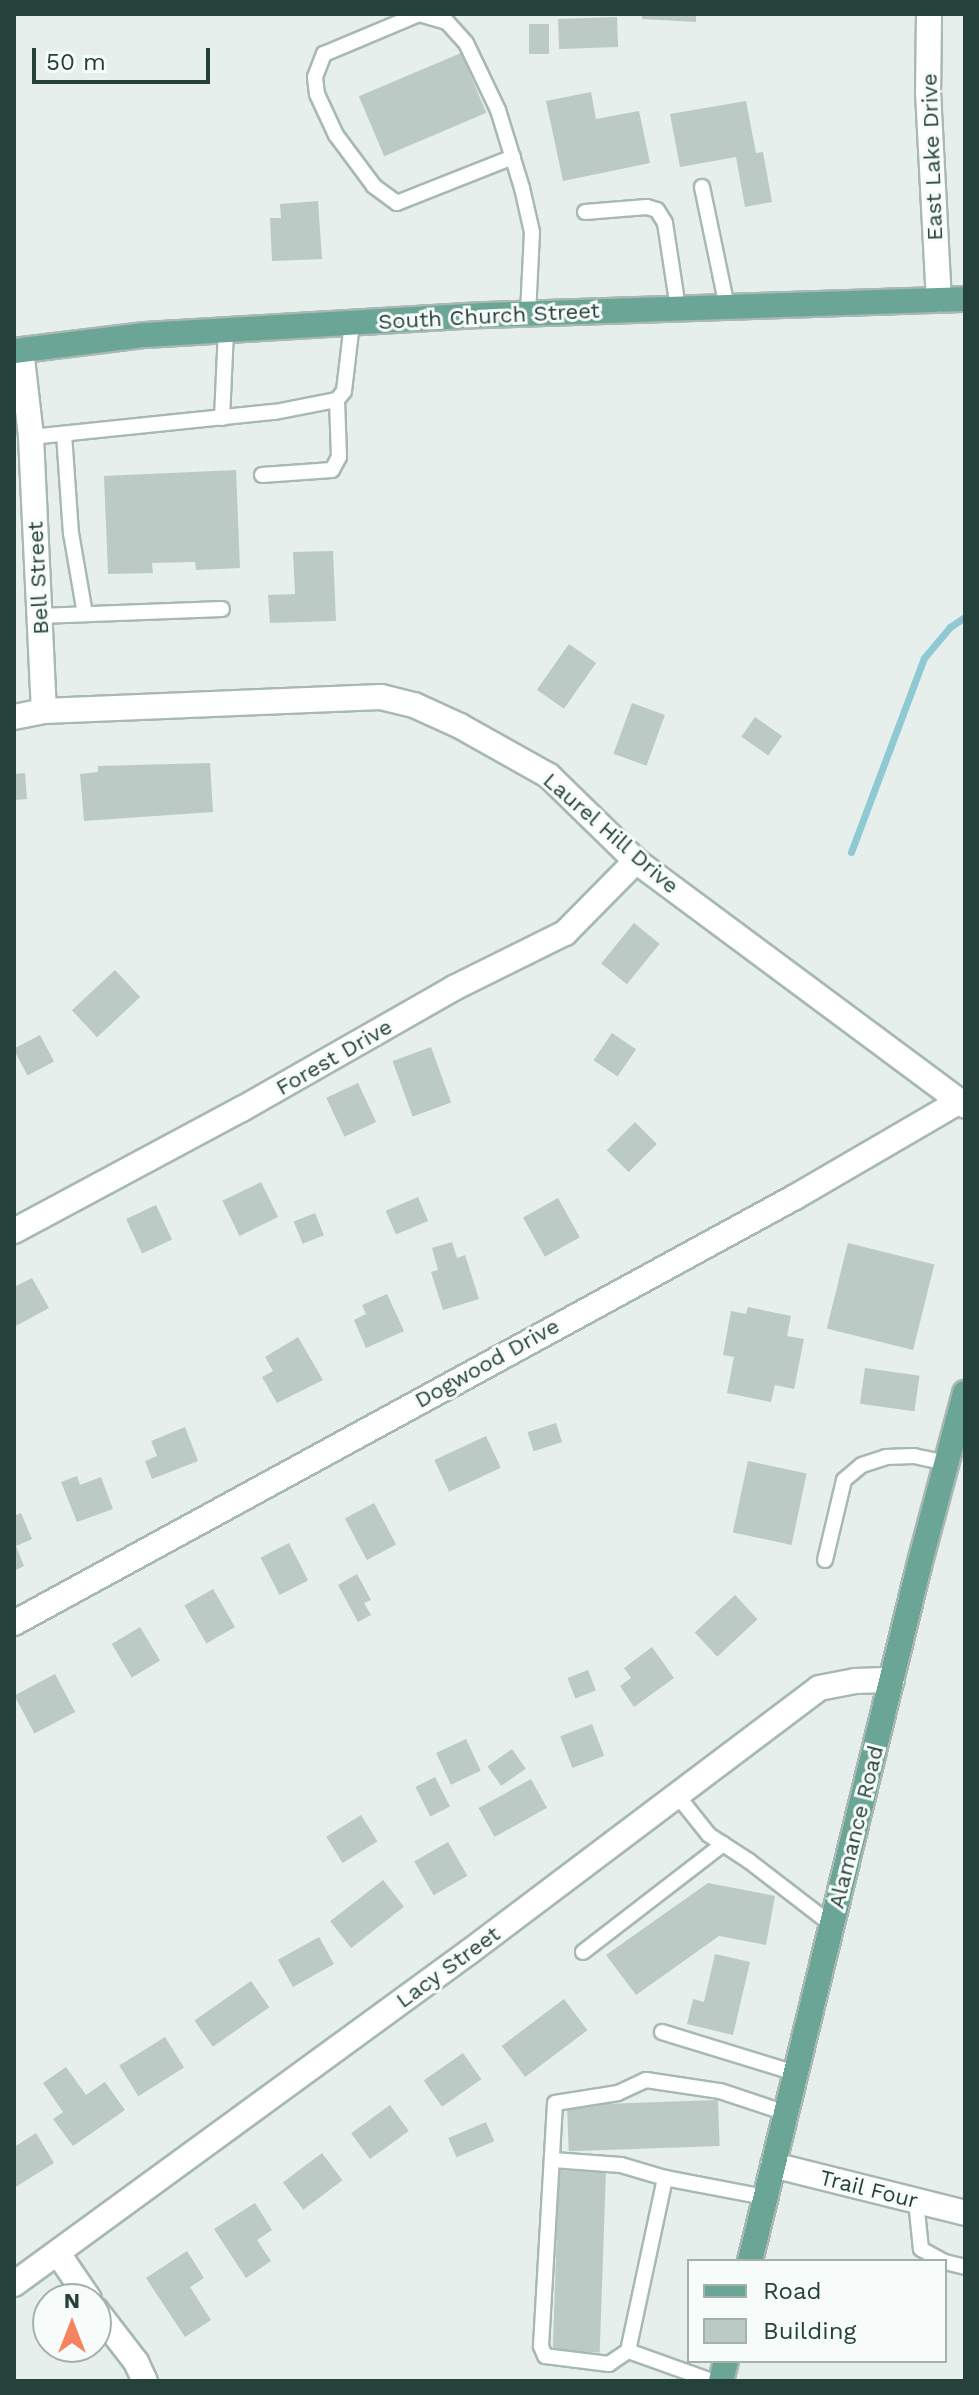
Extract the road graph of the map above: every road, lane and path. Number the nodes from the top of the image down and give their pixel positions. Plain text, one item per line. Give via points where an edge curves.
1 (929, 14) edge
2 (513, 157) junction
3 (702, 187) dead end
4 (585, 212) dead end
5 (965, 299) edge
6 (939, 300) junction
7 (727, 307) junction
8 (678, 308) junction
9 (528, 313) junction
10 (352, 323) junction
11 (226, 331) junction
12 (18, 350) edge
13 (337, 400) junction
14 (222, 418) junction
15 (64, 434) junction
16 (31, 437) junction
17 (262, 475) dead end
18 (222, 609) dead end
19 (85, 614) junction
20 (40, 616) junction
21 (44, 711) junction
22 (14, 717) edge
23 (636, 861) junction
24 (962, 1104) edge
25 (14, 1231) edge
26 (965, 1393) edge
27 (946, 1463) junction
28 (825, 1560) dead end
29 (14, 1623) edge
30 (892, 1680) junction
31 (677, 1795) junction
32 (723, 1844) junction
33 (832, 1925) junction
34 (583, 1952) dead end
35 (662, 2032) dead end
36 (795, 2073) junction
37 (786, 2113) junction
38 (553, 2160) junction
39 (773, 2165) junction
40 (665, 2178) junction
41 (765, 2197) junction
42 (916, 2201) junction
43 (965, 2213) edge
44 (59, 2255) junction
45 (750, 2259) edge
46 (939, 2259) edge
47 (78, 2283) edge
48 (14, 2284) edge
49 (112, 2331) edge
50 (628, 2351) junction
51 (145, 2381) edge
52 (712, 2381) edge

1 - 6 street, East Lake Drive via 928,107
2 - 2 lane via 498,110 466,43 447,22 419,14 324,54 315,77 317,94 336,135 374,186 397,203
2 - 9 lane via 532,232
3 - 7 lane
4 - 8 lane via 657,210 665,223
5 - 6 main road, South Church Street
6 - 7 main road, South Church Street
7 - 8 main road, South Church Street
8 - 9 main road, South Church Street
9 - 10 main road, South Church Street
10 - 11 main road, South Church Street
10 - 13 lane via 344,391
11 - 12 main road, South Church Street
11 - 14 lane
12 - 16 street, Bell Street
13 - 14 lane
13 - 17 lane via 339,457 332,470
14 - 15 lane
15 - 16 lane
15 - 19 lane via 71,533
16 - 20 street, Bell Street
18 - 19 lane
19 - 20 lane
20 - 21 street, Bell Street
21 - 22 street, Laurel Hill Drive
21 - 23 street, Laurel Hill Drive via 381,697 460,726 549,776
23 - 24 street, Laurel Hill Drive
23 - 25 street, Forest Drive via 565,933 454,988
24 - 29 street, Dogwood Drive
26 - 27 main road, Alamance Road
27 - 28 lane via 914,1456 862,1465 844,1480
27 - 30 main road, Alamance Road
30 - 31 street, Lacy Street via 819,1688
30 - 33 main road, Alamance Road
31 - 32 lane via 709,1835
31 - 44 street, Lacy Street
32 - 33 lane
32 - 34 lane
33 - 36 main road, Alamance Road
35 - 36 lane
36 - 37 main road, Alamance Road
37 - 38 lane via 720,2091 646,2080 618,2093 555,2103
37 - 39 main road, Alamance Road
38 - 40 lane via 621,2165
38 - 50 lane via 541,2346 545,2356 609,2364
39 - 41 main road, Alamance Road
39 - 42 street, Trail Four
40 - 41 lane
40 - 50 lane
41 - 45 main road, Alamance Road
42 - 43 street, Trail Four
42 - 46 lane via 921,2249
44 - 47 street
44 - 48 street, Lacy Street
49 - 51 street
50 - 52 lane

